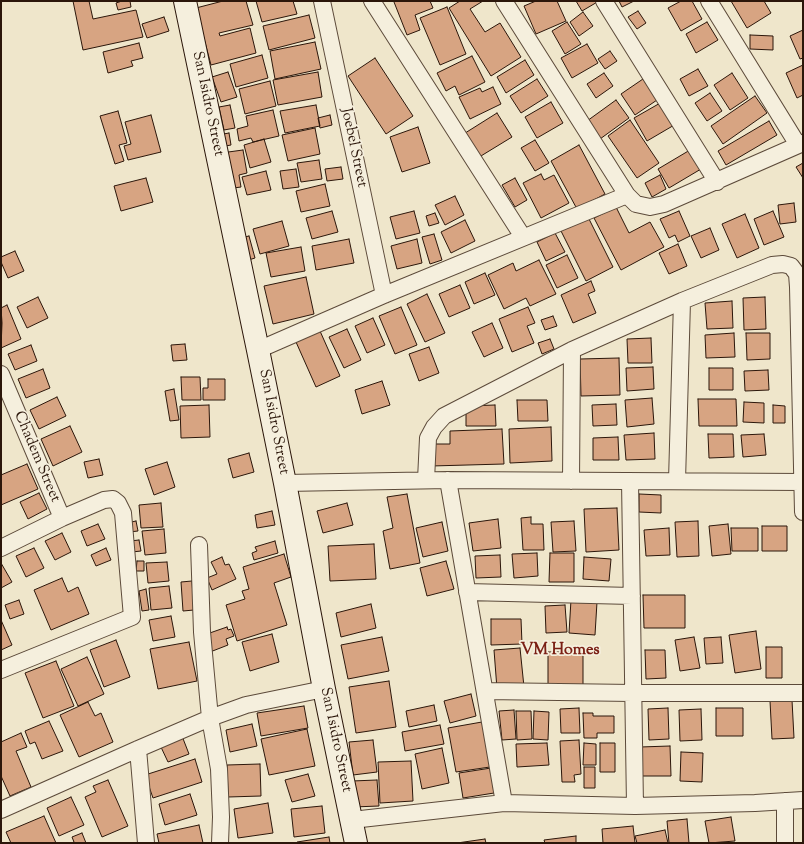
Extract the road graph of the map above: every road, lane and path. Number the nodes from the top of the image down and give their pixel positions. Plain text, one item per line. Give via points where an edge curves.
1 (185, 1) edge
2 (322, 1) edge
3 (372, 1) edge
4 (504, 1) edge
5 (604, 1) edge
6 (709, 1) edge
7 (801, 144) edge
8 (717, 182) junction
9 (627, 195) junction
10 (523, 237) junction
11 (384, 295) junction
12 (682, 301) junction
13 (258, 350) junction
14 (572, 350) junction
15 (1, 374) edge
16 (426, 480) junction
17 (448, 480) junction
18 (571, 481) junction
19 (630, 481) junction
20 (678, 481) junction
21 (802, 482) edge
22 (285, 483) junction
23 (803, 512) edge
24 (62, 518) junction
25 (199, 545) dead end
26 (1, 548) edge
27 (467, 592) junction
28 (632, 596) junction
29 (1, 670) edge
30 (324, 689) junction
31 (485, 692) junction
32 (633, 693) junction
33 (803, 693) edge
34 (210, 718) junction
35 (138, 749) junction
36 (803, 800) edge
37 (785, 801) junction
38 (504, 803) junction
39 (635, 806) junction
40 (1, 810) edge
41 (352, 820) junction
42 (146, 843) edge
43 (220, 843) edge
44 (356, 843) edge
45 (785, 843) edge

1 - 13 street, San Isidro Street
2 - 11 street, Joebel Street
3 - 10 street
4 - 9 street
5 - 8 street
6 - 7 street
7 - 8 street
8 - 9 street via 664,204 650,207 636,204
9 - 10 street
10 - 11 street
11 - 13 street
12 - 14 street
12 - 20 street
12 - 21 street via 772,265 791,266 797,274
13 - 22 street, San Isidro Street
14 - 16 street via 444,416 428,438
14 - 18 street
15 - 24 street, Chadem Street
16 - 17 street
16 - 22 street
17 - 18 street
17 - 27 street
18 - 19 street
19 - 20 street
19 - 28 street
20 - 21 street
21 - 23 street
22 - 30 street, San Isidro Street
24 - 26 street
24 - 29 street via 104,500 113,499 118,503 123,513 132,617
25 - 34 street via 202,632
27 - 28 street
27 - 31 street
28 - 32 street
30 - 34 street via 246,705
30 - 41 street, San Isidro Street
31 - 32 street
31 - 38 street
32 - 33 street
32 - 39 street
34 - 35 street
34 - 43 street via 219,769
35 - 40 street
35 - 42 street
36 - 37 street
37 - 39 street
37 - 45 street
38 - 39 street
38 - 41 street
41 - 44 street, San Isidro Street

